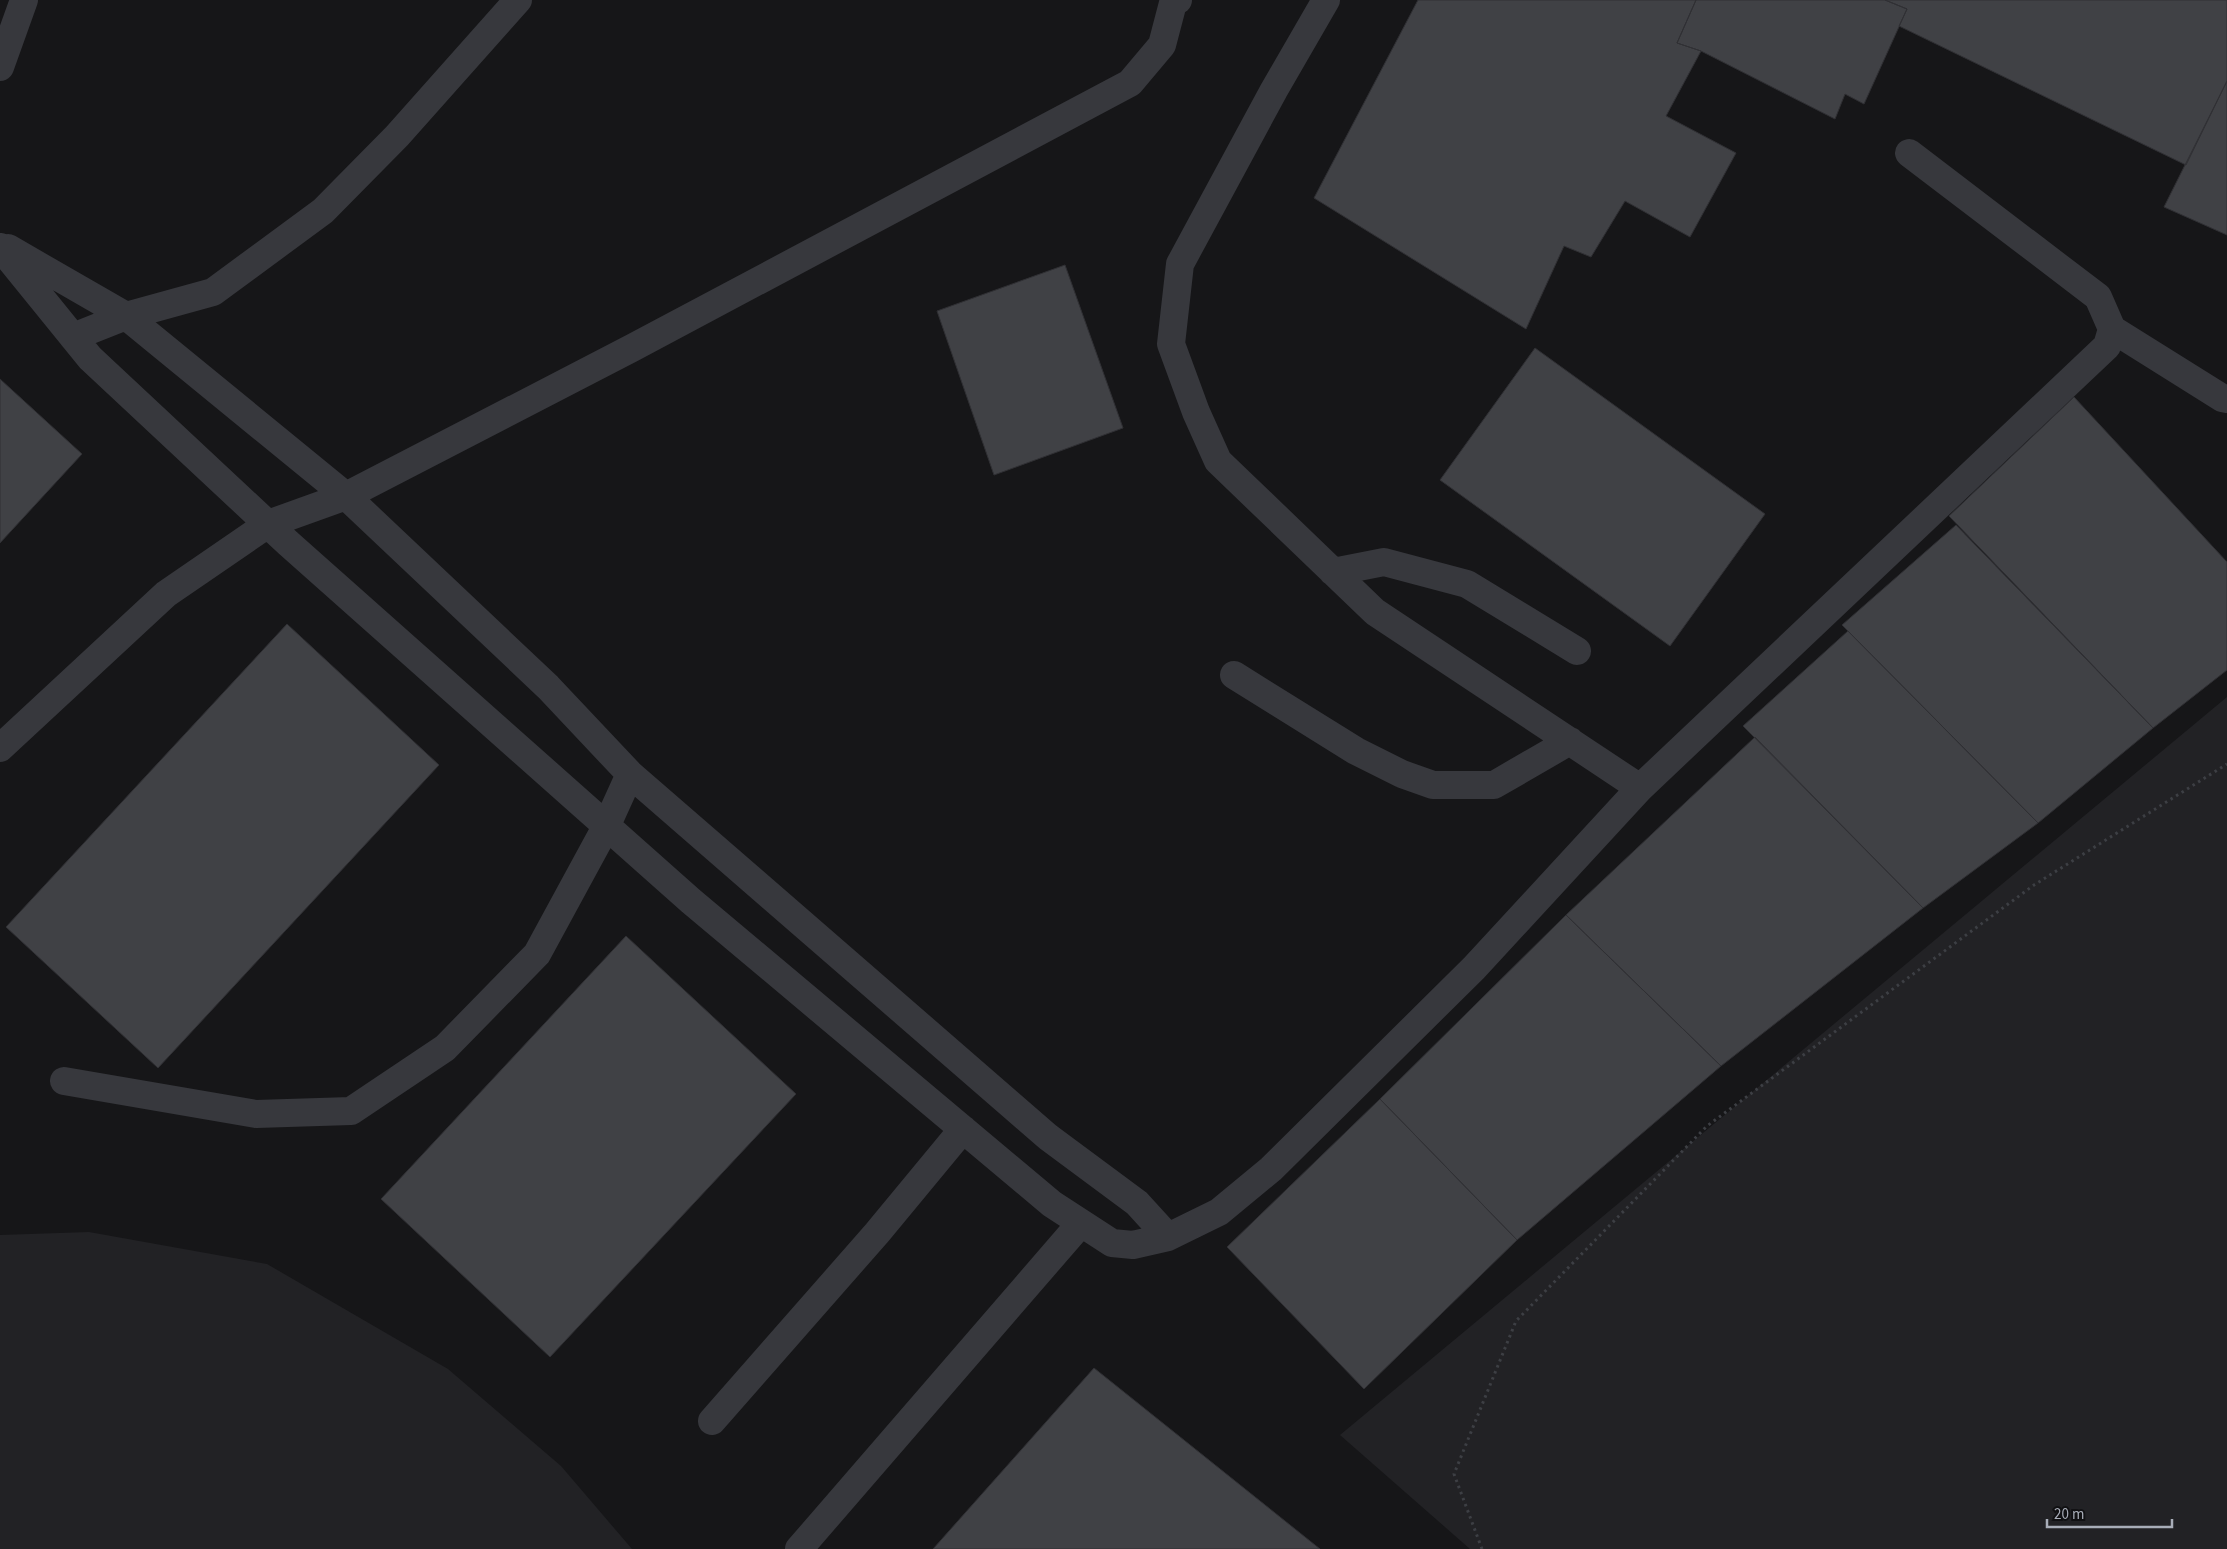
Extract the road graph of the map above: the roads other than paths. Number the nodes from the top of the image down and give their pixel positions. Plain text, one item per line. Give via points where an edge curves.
1 (24, 0) edge
2 (518, 0) edge
3 (1326, 0) edge
4 (1174, 1) edge
5 (0, 67) edge
6 (1909, 153) dead end
7 (0, 243) edge
8 (0, 247) edge
9 (126, 316) junction
10 (2112, 329) junction
11 (73, 337) junction
12 (2227, 399) edge
13 (346, 496) junction
14 (268, 524) junction
15 (1333, 572) junction
16 (1577, 651) dead end
17 (1234, 675) dead end
18 (1570, 741) junction
19 (0, 748) edge
20 (630, 774) junction
21 (1640, 788) junction
22 (606, 827) junction
23 (64, 1081) dead end
24 (963, 1129) junction
25 (1081, 1224) junction
26 (1168, 1237) junction
27 (712, 1421) dead end
28 (799, 1549) edge

1 - 5 lane
2 - 9 lane via 397,136 323,211 213,292
3 - 15 lane via 1180,264 1171,344 1218,461
4 - 13 lane via 1162,45 1130,83
6 - 10 lane via 2098,297
7 - 9 lane
8 - 11 lane
9 - 11 lane
9 - 13 lane
10 - 12 lane
10 - 21 lane via 2107,346
11 - 14 lane via 90,358
13 - 14 lane
13 - 20 lane via 548,687
14 - 19 lane via 166,594
14 - 22 lane
15 - 16 lane via 1384,562 1467,584
15 - 18 lane via 1375,612
17 - 18 lane via 1356,751 1433,785 1494,785
18 - 21 lane
20 - 22 lane
20 - 26 lane via 1048,1137 1137,1203
21 - 26 lane via 1474,968 1271,1169 1219,1212
22 - 23 lane via 537,954 446,1048 351,1111 256,1114
22 - 24 lane
24 - 25 lane via 1052,1204
24 - 27 lane via 877,1233
25 - 26 lane via 1112,1243 1133,1245
25 - 28 lane

